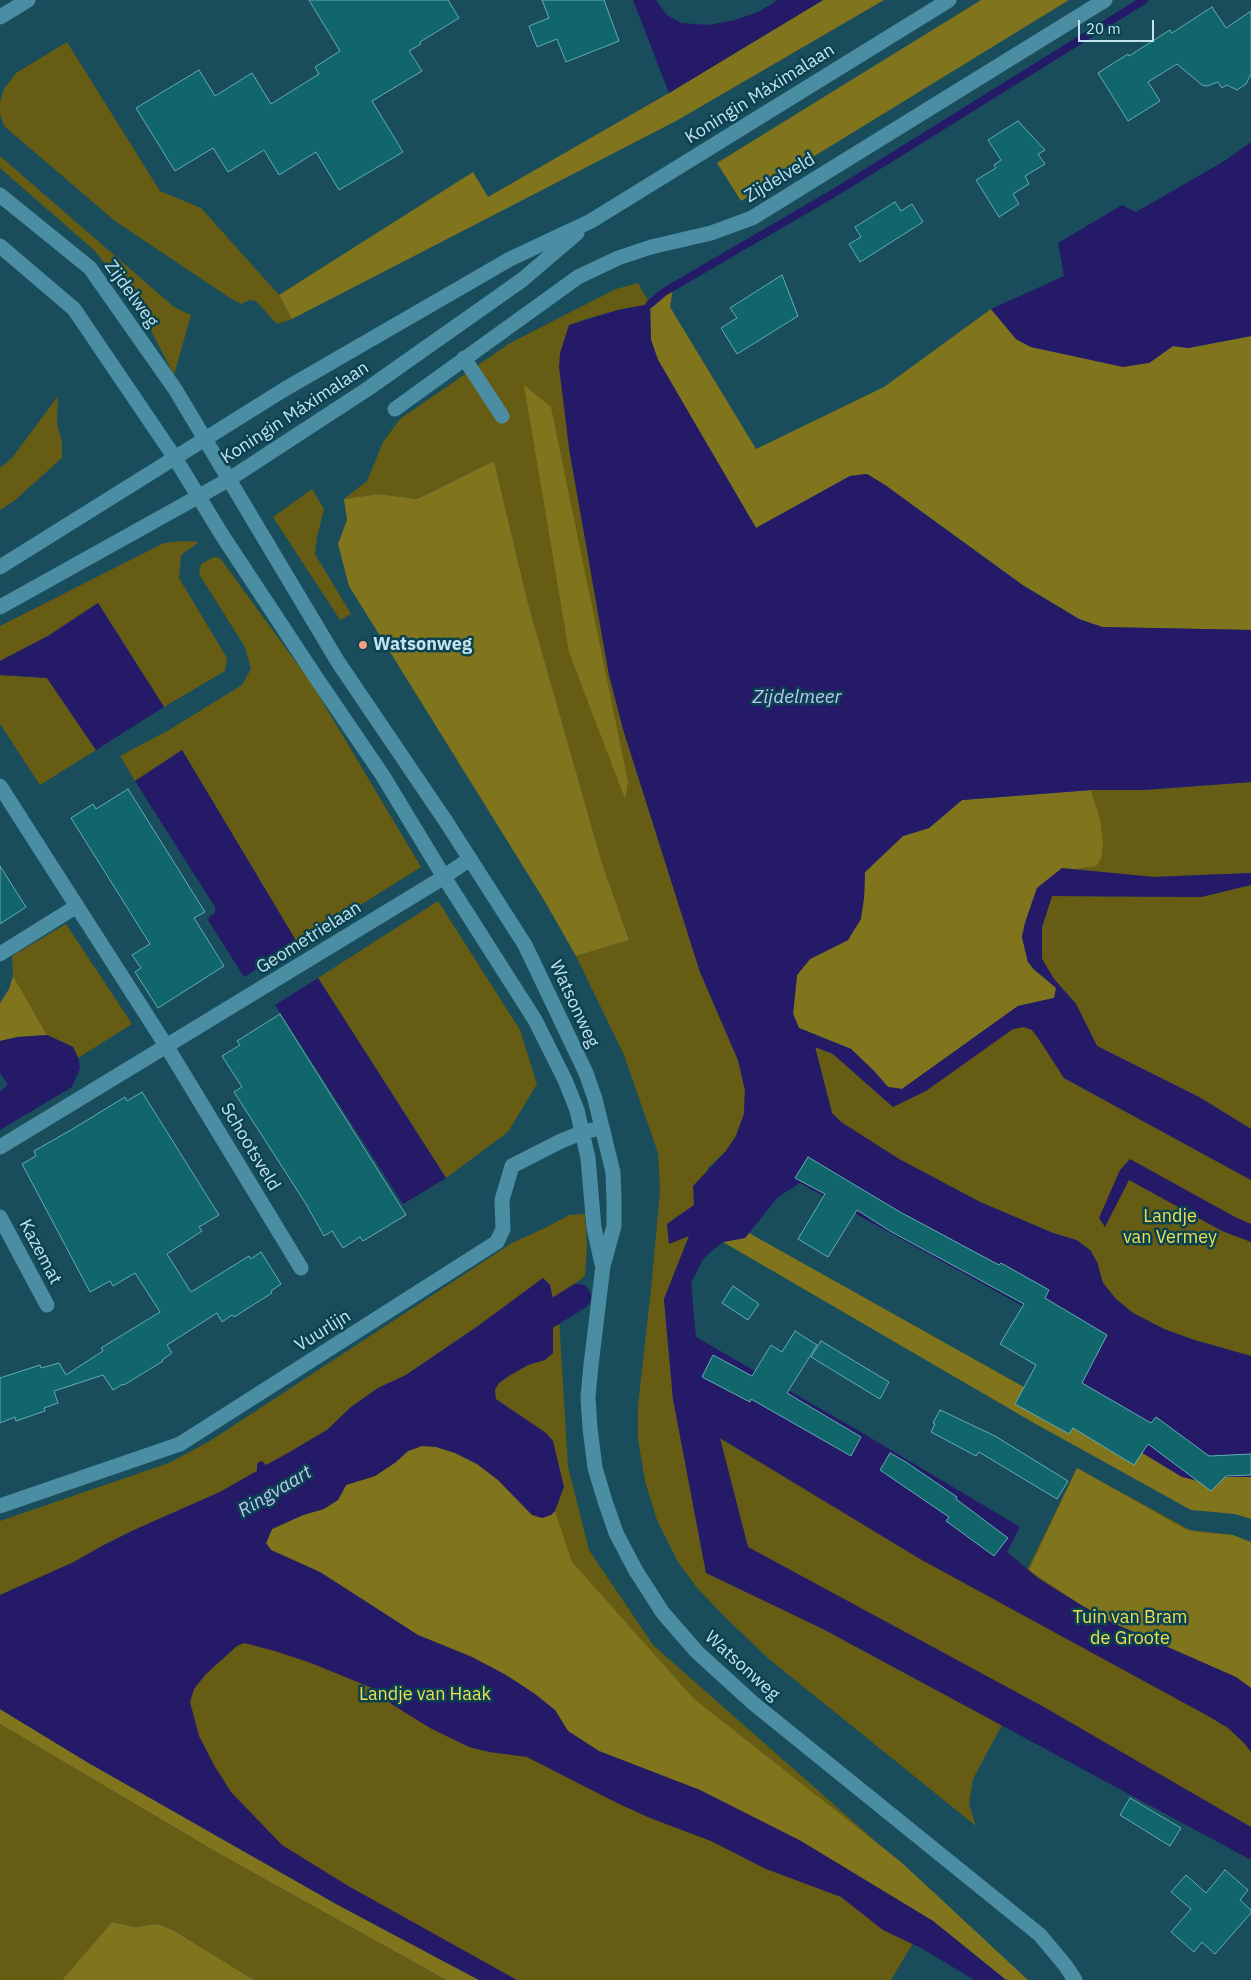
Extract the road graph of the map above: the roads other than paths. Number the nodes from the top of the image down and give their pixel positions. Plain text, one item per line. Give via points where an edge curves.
1 (28, 0) edge
2 (949, 0) edge
3 (1105, 0) edge
4 (0, 17) edge
5 (0, 194) edge
6 (591, 221) junction
7 (0, 246) edge
8 (464, 358) junction
9 (395, 408) dead end
10 (502, 416) dead end
11 (206, 439) junction
12 (175, 458) junction
13 (228, 480) junction
14 (199, 497) junction
15 (0, 567) edge
16 (0, 607) edge
17 (0, 786) edge
18 (470, 859) junction
19 (444, 877) junction
20 (77, 906) junction
21 (0, 954) edge
22 (167, 1047) junction
23 (602, 1128) junction
24 (583, 1132) junction
25 (0, 1148) edge
26 (0, 1217) edge
27 (603, 1266) junction
28 (300, 1268) dead end
29 (47, 1305) dead end
30 (0, 1506) edge
31 (1075, 1980) edge

1 - 4 street
2 - 6 street, Koningin Máximalaan
3 - 8 street, Zijdelveld via 752,218 618,258 578,277
5 - 11 street, Zijdelweg via 90,268
6 - 11 street, Koningin Máximalaan via 510,259 344,354
6 - 13 street, Koningin Máximalaan via 522,280 366,390
7 - 12 street via 74,309
8 - 9 street, Zijdelveld
8 - 10 street
11 - 12 street, Koningin Máximalaan
11 - 13 street, Zijdelweg
12 - 14 street, Watsonweg
12 - 15 street, Koningin Máximalaan
13 - 14 street, Koningin Máximalaan
13 - 18 street, Watsonweg via 338,662
14 - 16 street, Koningin Máximalaan
14 - 19 street, Watsonweg via 314,676 383,776
17 - 20 street
18 - 19 street, Geometrielaan
18 - 23 street, Watsonweg via 511,922 541,977 586,1073
19 - 22 street, Geometrielaan
19 - 24 street, Watsonweg via 535,1020 565,1080
20 - 21 street
20 - 22 street
22 - 25 street, Geometrielaan
22 - 28 street, Schootsveld
23 - 24 street, Vuurlijn
23 - 27 street, Watsonweg via 613,1172 614,1200 614,1226
24 - 27 street, Watsonweg via 594,1228
24 - 30 street, Vuurlijn via 512,1166 502,1200 503,1229 497,1242 347,1339 180,1444
26 - 29 street, Kazemat
27 - 31 street, Watsonweg via 588,1397 596,1468 616,1532 663,1613 704,1658 754,1703 1040,1935

